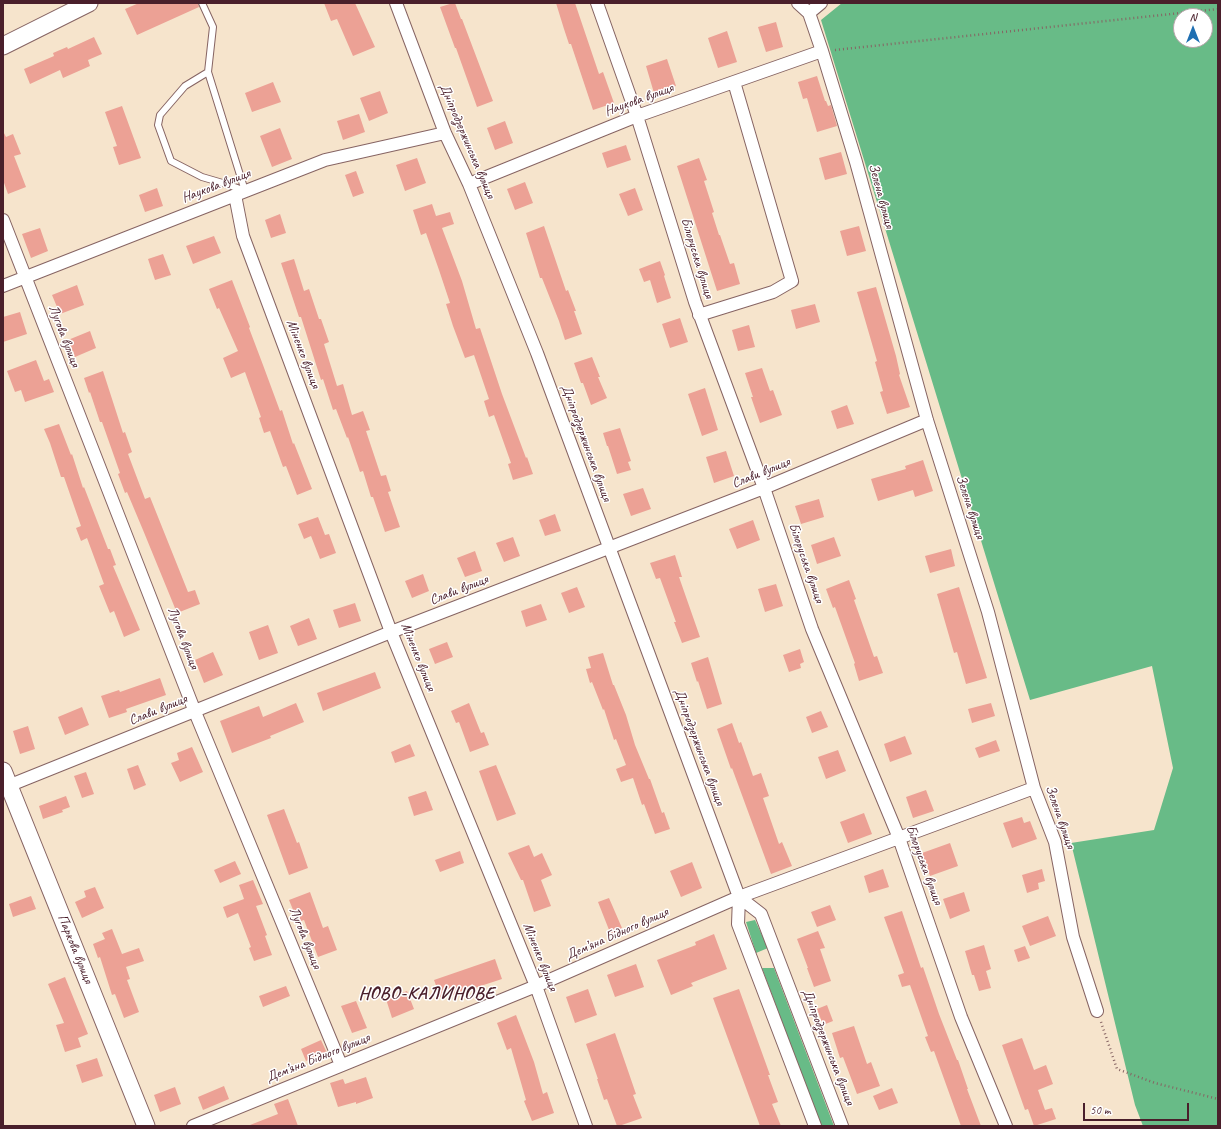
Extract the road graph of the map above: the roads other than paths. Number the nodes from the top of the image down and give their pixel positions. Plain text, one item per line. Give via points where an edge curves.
1 (89, 3) edge
2 (202, 3) edge
3 (396, 3) edge
4 (597, 3) edge
5 (798, 3) edge
6 (821, 3) edge
7 (809, 13) junction
8 (3, 46) edge
9 (822, 51) junction
10 (208, 72) junction
11 (734, 82) junction
12 (637, 116) junction
13 (446, 133) junction
14 (469, 184) junction
15 (240, 193) junction
16 (3, 220) edge
17 (25, 277) junction
18 (3, 286) edge
19 (699, 315) junction
20 (927, 420) junction
21 (764, 488) junction
22 (609, 549) junction
23 (391, 632) junction
24 (196, 712) junction
25 (5, 782) edge
26 (1034, 788) junction
27 (899, 838) junction
28 (739, 897) junction
29 (536, 986) junction
30 (1096, 1011) road end
31 (341, 1064) junction
32 (146, 1126) edge
33 (193, 1126) edge
34 (586, 1126) edge
35 (815, 1126) edge
36 (842, 1126) edge
37 (1006, 1126) edge

1 - 8 street
2 - 10 lane via 213,27
3 - 13 street, Дніпродзержинська вулиця
4 - 12 street, Білоруська вулиця
5 - 7 street, Зелена вулиця
6 - 7 street
7 - 9 street, Зелена вулиця
9 - 11 street, Наукова вулиця
9 - 20 street, Зелена вулиця via 856,162
10 - 15 lane
10 - 15 lane via 184,86 160,115 158,125 171,161 202,177 226,184
11 - 12 street, Наукова вулиця
11 - 19 street via 792,281 773,292
12 - 14 street, Наукова вулиця
12 - 19 street, Білоруська вулиця
13 - 14 street, Дніпродзержинська вулиця
13 - 15 street, Наукова вулиця via 325,160
14 - 22 street, Дніпродзержинська вулиця via 537,353
15 - 17 street, Наукова вулиця
15 - 23 street, Міненко вулиця via 243,236
16 - 17 street, Лугова вулиця
17 - 18 street, Наукова вулиця
17 - 24 street, Лугова вулиця
19 - 21 street, Білоруська вулиця
20 - 21 street, Слави вулиця
20 - 26 street, Зелена вулиця via 988,612
21 - 22 street, Слави вулиця
21 - 27 street, Білоруська вулиця via 812,629
22 - 23 street, Слави вулиця
22 - 28 street, Дніпродзержинська вулиця
23 - 24 street, Слави вулиця
23 - 29 street, Міненко вулиця
24 - 25 street, Слави вулиця
24 - 31 street, Лугова вулиця
25 - 32 street, Паркова вулиця
26 - 27 street, Дем’яна Бідного вулиця
26 - 30 street, Зелена вулиця via 1056,842 1073,937
27 - 28 street, Дем’яна Бідного вулиця
27 - 37 street, Білоруська вулиця via 961,1017
28 - 29 street, Дем’яна Бідного вулиця
28 - 35 street, Дніпродзержинська вулиця via 738,924
28 - 36 street, Дніпродзержинська вулиця via 761,914
29 - 31 street, Дем’яна Бідного вулиця
29 - 34 street, Міненко вулиця
31 - 33 street, Дем’яна Бідного вулиця

